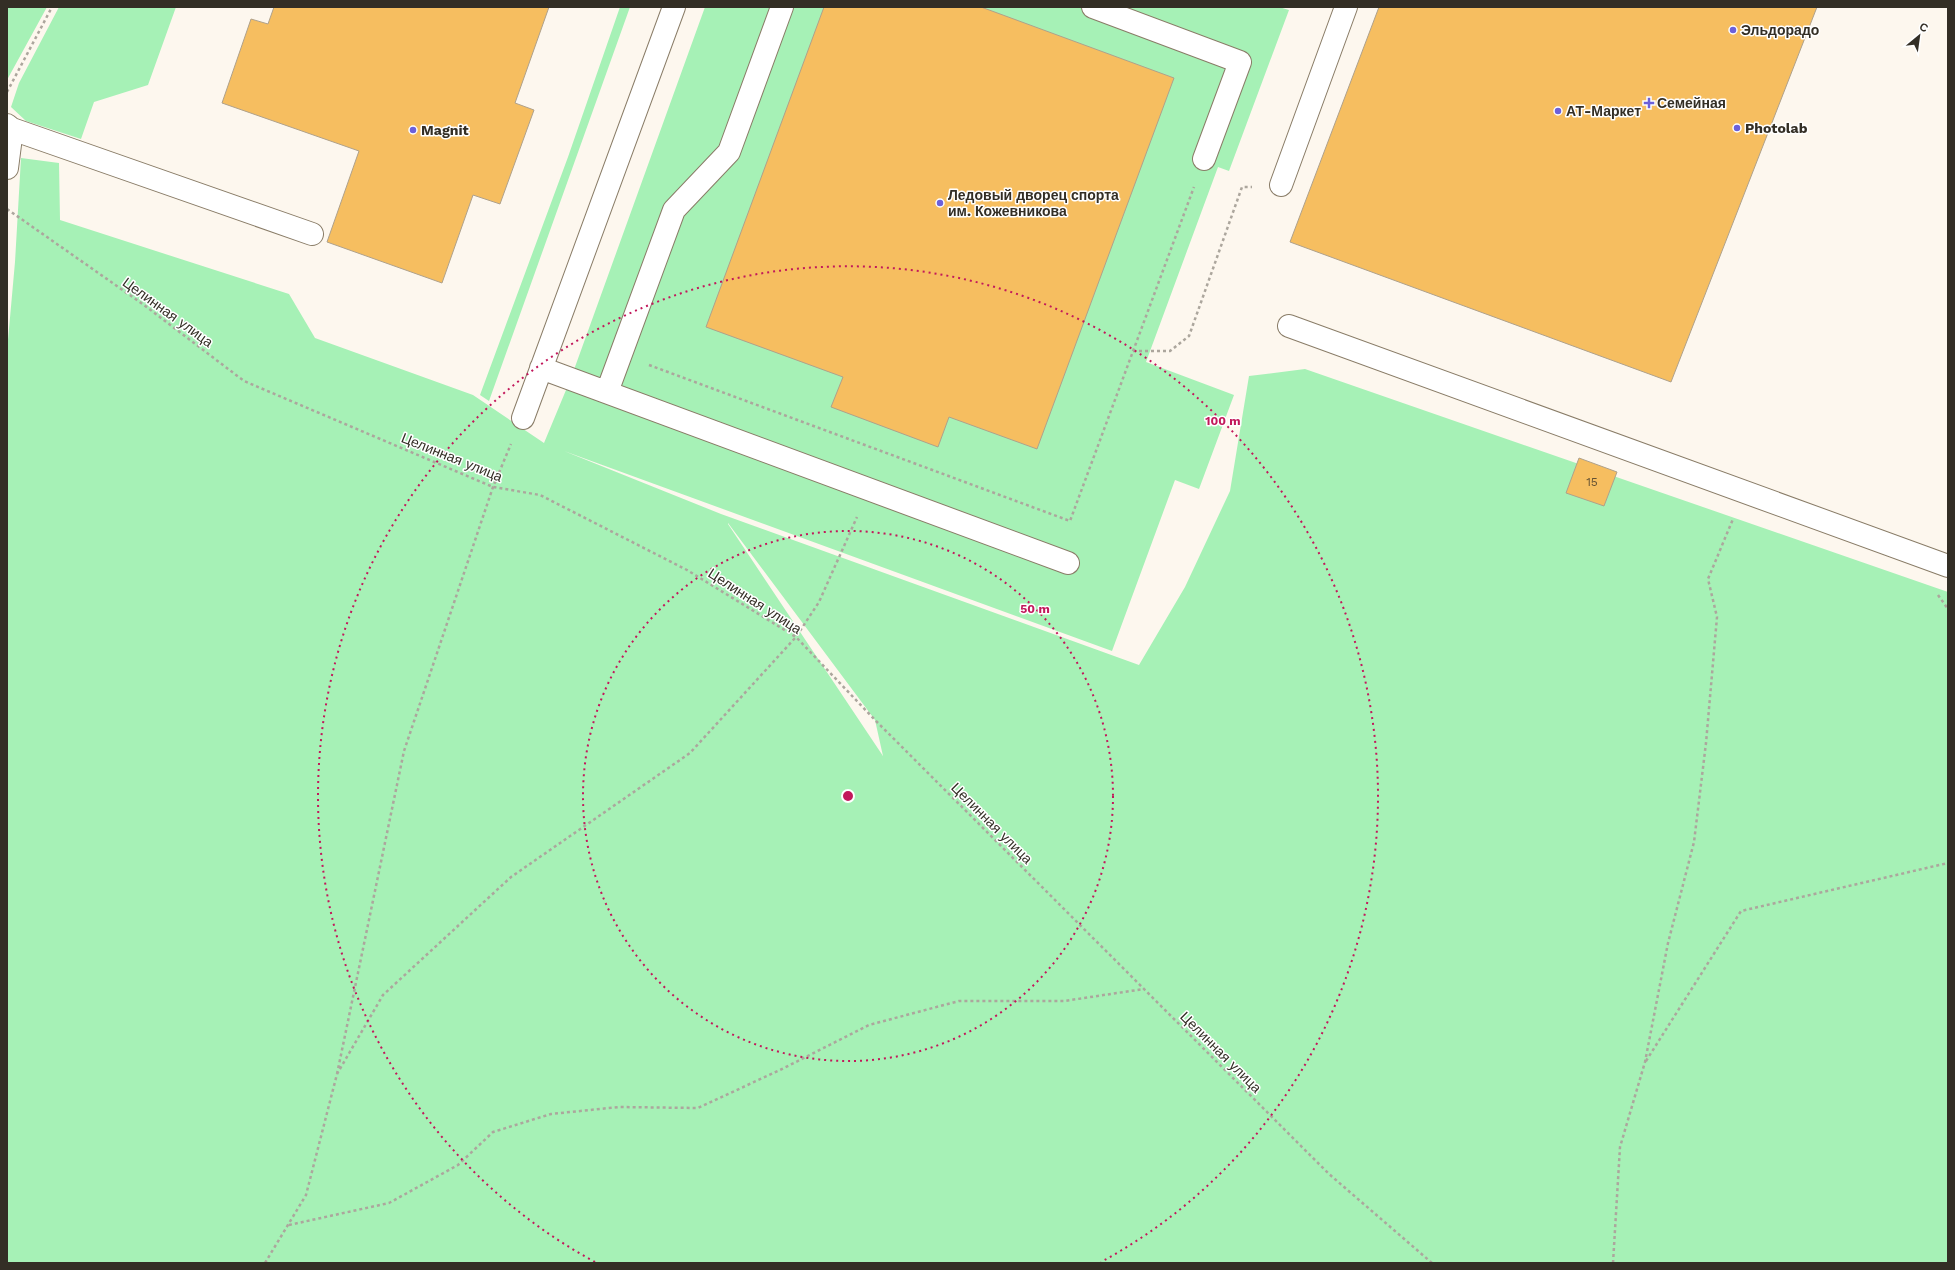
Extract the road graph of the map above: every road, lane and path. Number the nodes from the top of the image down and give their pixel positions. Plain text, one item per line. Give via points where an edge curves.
1 (52, 7) edge
2 (674, 7) edge
3 (782, 7) edge
4 (1093, 7) edge
5 (1346, 7) edge
6 (7, 92) edge
7 (10, 127) edge
8 (1204, 159) joint
9 (7, 168) edge
10 (1281, 185) joint
11 (7, 209) edge
12 (312, 234) dead end
13 (1289, 326) dead end
14 (1133, 351) junction
15 (621, 354) junction
16 (541, 368) junction
17 (607, 392) junction
18 (523, 418) joint
19 (493, 487) junction
20 (869, 489) junction
21 (1744, 491) junction
22 (1068, 563) dead end
23 (1948, 566) edge
24 (796, 637) junction
25 (1948, 863) edge
26 (1144, 989) junction
27 (1645, 1062) junction
28 (337, 1074) junction
29 (288, 1225) junction
30 (265, 1263) edge
31 (1432, 1263) edge
32 (1613, 1263) edge

1 - 6 path
2 - 16 street
3 - 15 street via 729,152 674,210
4 - 8 street via 1240,62
5 - 10 street
7 - 9 street
7 - 12 street
8 - 14 path
10 - 14 path via 1242,187 1189,336 1170,351
11 - 19 path, Целинная улица via 144,305 244,381
13 - 21 street
14 - 15 path via 1070,521
15 - 17 street
16 - 17 street
16 - 18 street
17 - 20 street
18 - 19 path
19 - 24 path, Целинная улица via 540,496 687,570
19 - 28 path via 404,751
20 - 22 street
20 - 24 path via 819,602
21 - 23 street
21 - 27 path via 1708,579 1717,617 1694,842 1668,943
24 - 26 path, Целинная улица via 875,720
24 - 28 path via 690,754 511,877 383,995
25 - 27 path via 1741,911
26 - 29 path via 1064,1001 959,1001 870,1024 698,1108 620,1107 551,1114 493,1132 458,1165 389,1203
26 - 31 path, Целинная улица via 1329,1174
27 - 32 path via 1620,1147
28 - 29 path via 306,1195
29 - 30 path

